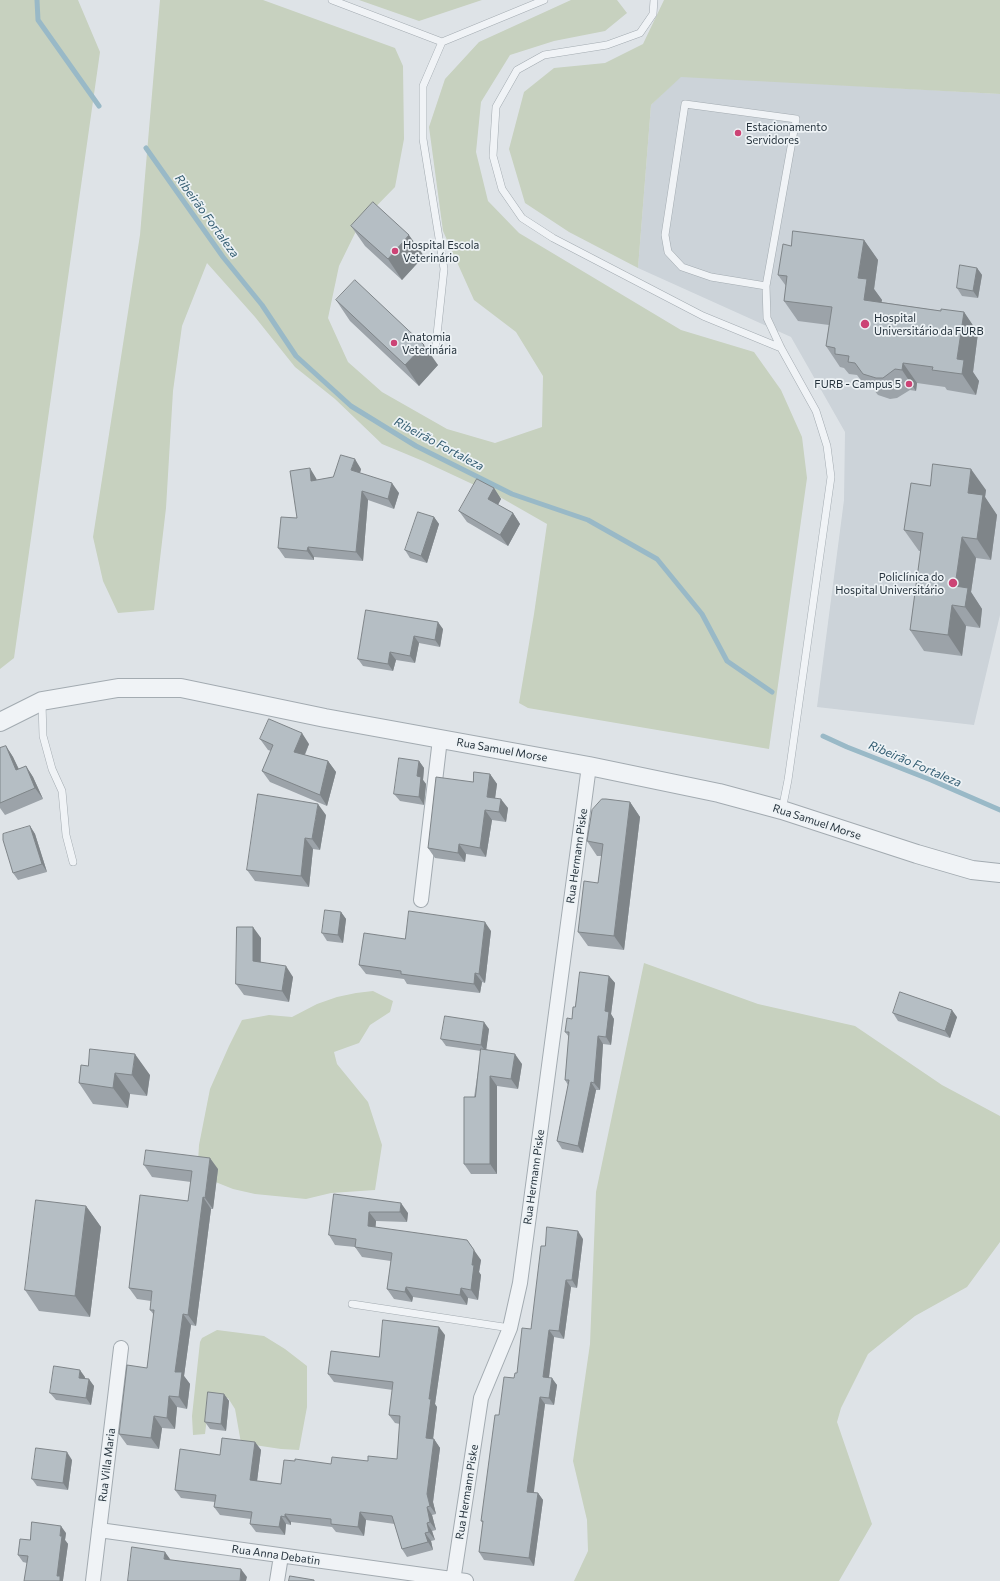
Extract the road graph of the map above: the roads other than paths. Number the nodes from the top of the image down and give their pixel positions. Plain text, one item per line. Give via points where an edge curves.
1 (332, 0) edge
2 (544, 0) edge
3 (654, 0) edge
4 (442, 42) junction
5 (766, 286) junction
6 (436, 344) dead end
7 (781, 348) junction
8 (42, 701) junction
9 (0, 722) edge
10 (440, 739) junction
11 (589, 766) junction
12 (782, 810) junction
13 (73, 862) dead end
14 (1000, 873) edge
15 (421, 900) dead end
16 (352, 1304) dead end
17 (510, 1328) junction
18 (121, 1348) dead end
19 (99, 1530) junction
20 (281, 1556) junction
21 (458, 1580) edge
22 (94, 1581) edge
23 (278, 1581) edge

1 - 4 lane
2 - 4 lane
3 - 7 lane via 653,14 640,33 607,45 544,55 517,70 496,107 493,156 502,189 522,218 553,238 703,316
4 - 6 lane via 423,86 423,139 444,269
5 - 5 lane via 796,119 685,104 665,235 668,252 682,266 711,277
5 - 7 lane via 768,318
7 - 12 lane via 816,411 828,446 831,478
8 - 9 street, Rua Samuel Morse
8 - 10 street, Rua Samuel Morse via 118,688 181,688
8 - 13 lane via 43,736 52,769 62,791 66,835
10 - 11 street, Rua Samuel Morse
10 - 15 street
11 - 12 street, Rua Samuel Morse via 719,793
11 - 17 street, Rua Hermann Piske via 520,1283
12 - 14 street, Rua Samuel Morse via 972,870
16 - 17 lane
17 - 21 street, Rua Hermann Piske via 481,1398
18 - 19 street, Rua Villa Maria
19 - 20 street, Rua Anna Debatin
19 - 22 street, Rua Villa Maria
20 - 21 street, Rua Anna Debatin
20 - 23 street

